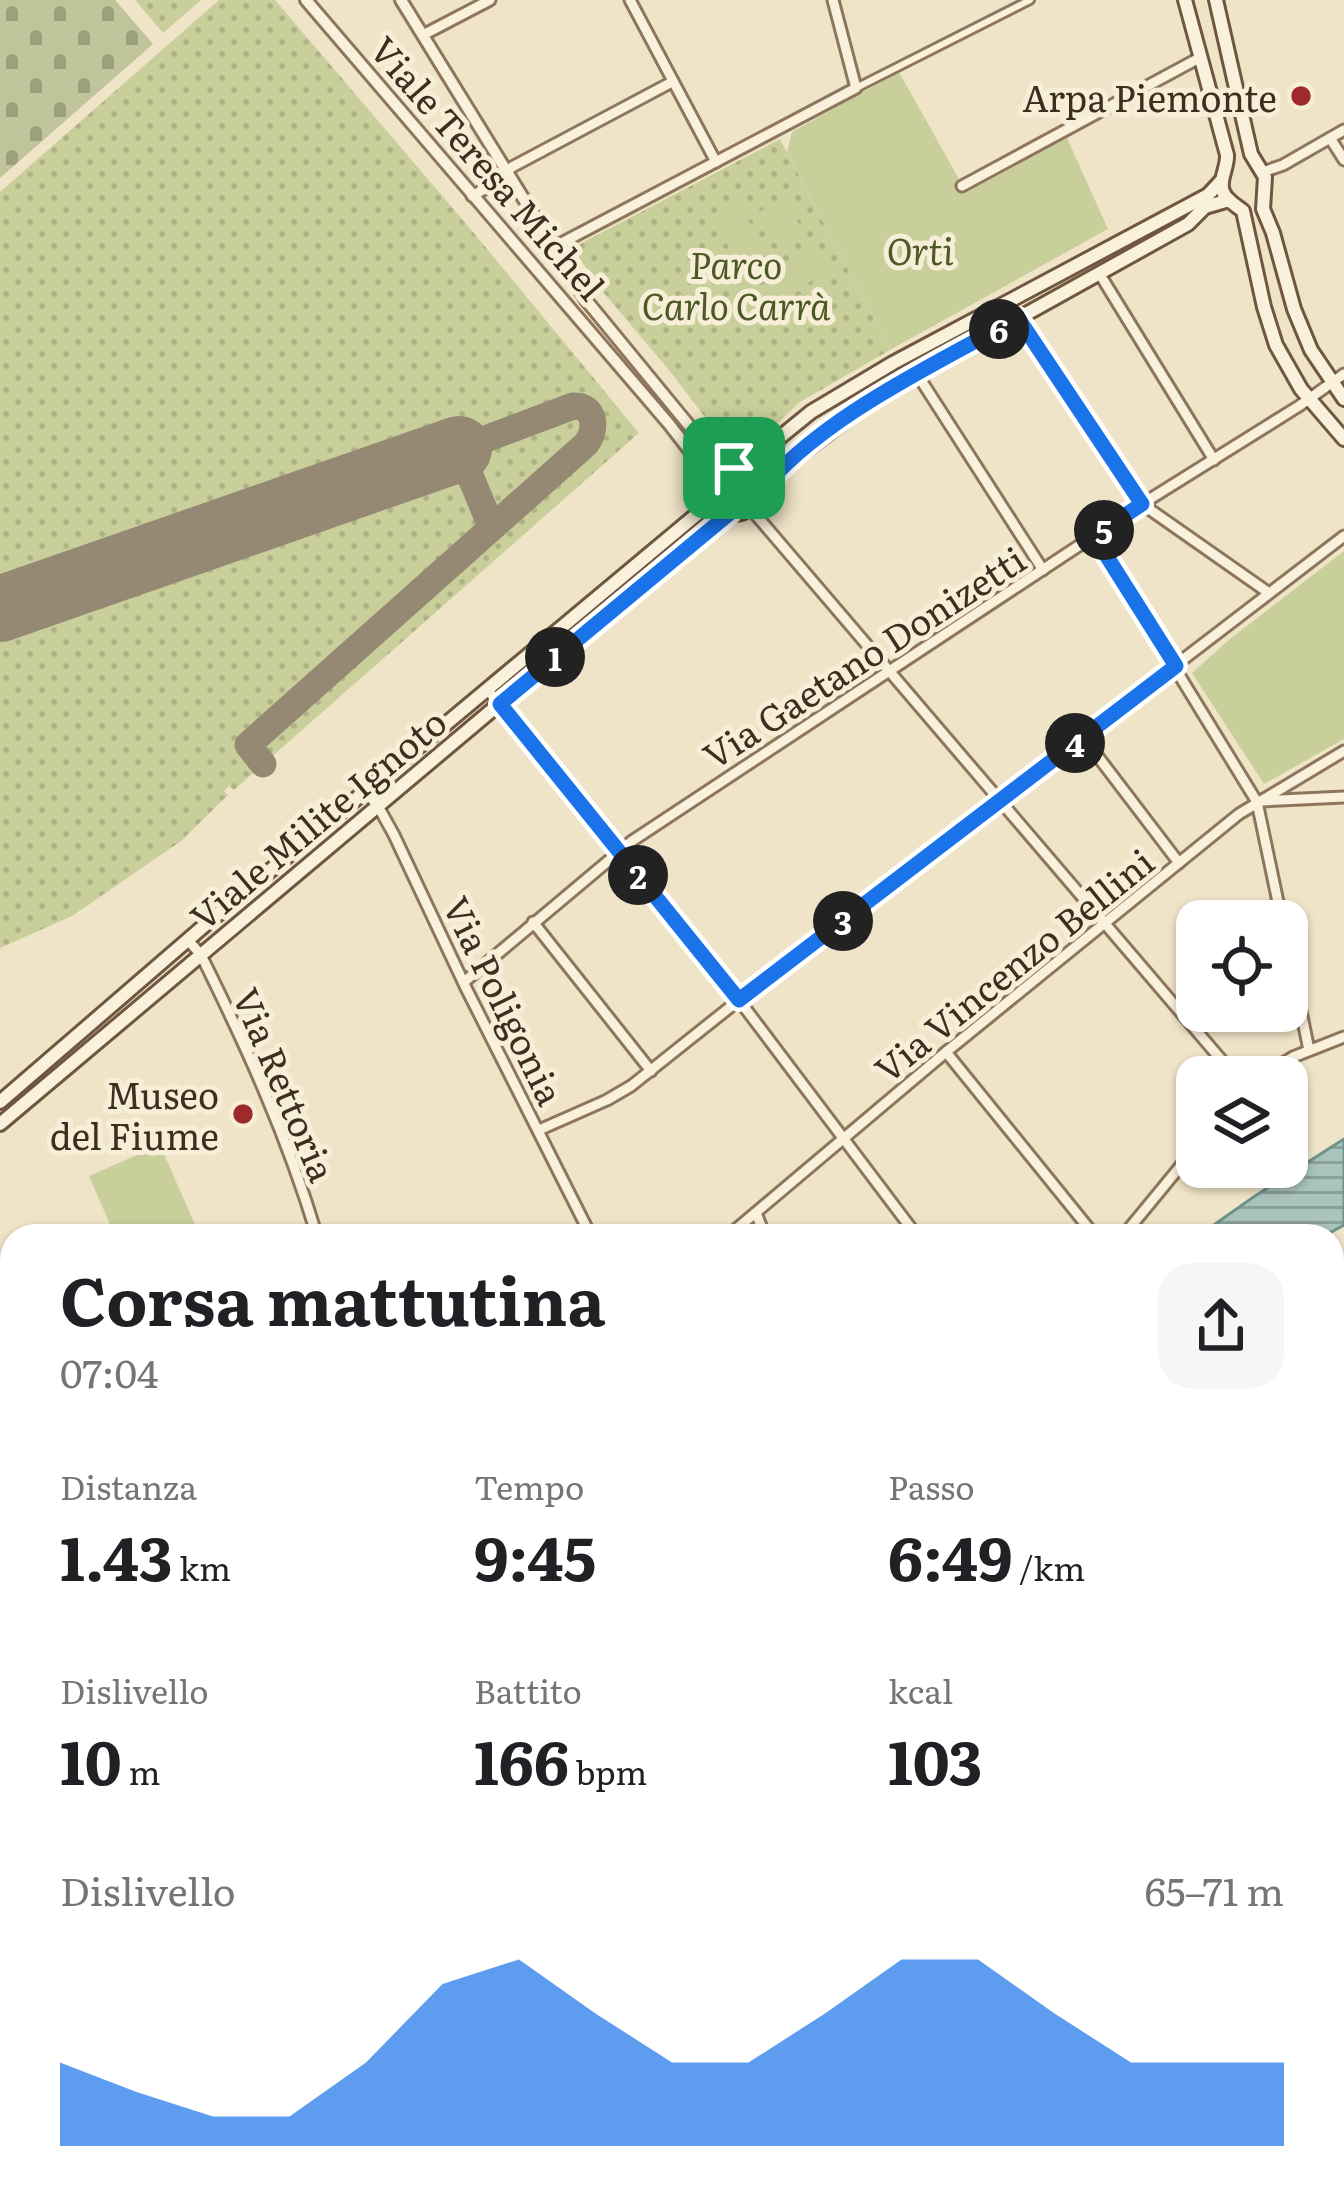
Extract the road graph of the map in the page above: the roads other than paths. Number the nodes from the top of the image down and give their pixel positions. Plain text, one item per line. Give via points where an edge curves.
1 (306, 0) edge
2 (400, 0) edge
3 (490, 0) edge
4 (630, 0) edge
5 (833, 0) edge
6 (1030, 0) edge
7 (1185, 0) edge
8 (1216, 0) edge
9 (423, 35) junction
10 (1201, 57) junction
11 (672, 82) junction
12 (856, 88) junction
13 (1344, 130) edge
14 (1330, 139) junction
15 (1344, 160) edge
16 (716, 162) junction
17 (1259, 168) junction
18 (506, 172) junction
19 (1224, 174) junction
20 (962, 186) dead end
21 (1263, 195) junction
22 (472, 196) junction
23 (1233, 202) junction
24 (552, 248) junction
25 (1278, 250) junction
26 (1251, 252) junction
27 (1099, 273) junction
28 (1018, 318) junction
29 (917, 374) junction
30 (1344, 374) edge
31 (1331, 383) junction
32 (1309, 399) junction
33 (1344, 399) edge
34 (1344, 439) edge
35 (1214, 460) junction
36 (734, 468) junction
37 (713, 494) junction
38 (753, 502) junction
39 (1142, 504) junction
40 (730, 513) junction
41 (1094, 536) junction
42 (1344, 536) edge
43 (1043, 570) junction
44 (1269, 593) junction
45 (1176, 666) junction
46 (888, 672) junction
47 (488, 689) junction
48 (500, 704) junction
49 (1083, 737) junction
50 (1344, 751) edge
51 (365, 791) junction
52 (1344, 797) edge
53 (1000, 802) junction
54 (1257, 802) junction
55 (378, 806) junction
56 (619, 851) junction
57 (1179, 863) junction
58 (1278, 900) edge
59 (533, 922) junction
60 (1104, 924) junction
61 (188, 940) junction
62 (201, 955) junction
63 (464, 982) junction
64 (739, 1000) junction
65 (1306, 1032) edge
66 (1344, 1037) edge
67 (1310, 1050) junction
68 (946, 1052) junction
69 (1218, 1056) edge
70 (1299, 1056) edge
71 (651, 1071) junction
72 (0, 1102) edge
73 (0, 1124) edge
74 (539, 1130) junction
75 (844, 1138) junction
76 (1176, 1172) edge
77 (756, 1213) junction
78 (313, 1224) edge
79 (585, 1224) edge
80 (743, 1224) edge
81 (760, 1224) edge
82 (908, 1224) edge
83 (1085, 1224) edge
84 (1133, 1224) edge

1 - 22 street, Viale Teresa Michel
2 - 9 street, Viale Teresa Michel
3 - 9 street
4 - 11 street
5 - 12 street
6 - 12 street
7 - 10 main road
8 - 17 main road
9 - 18 street, Viale Teresa Michel
10 - 19 main road via 1227,155
10 - 20 street
11 - 16 street
11 - 18 street
12 - 16 street
13 - 14 street
14 - 15 street
14 - 17 street via 1283,165
16 - 24 street
17 - 19 main road via 1241,161
17 - 21 main road
18 - 22 street
18 - 24 street, Viale Teresa Michel
19 - 23 main road via 1223,192
19 - 36 main road via 1210,193 892,363
21 - 23 main road via 1250,205
21 - 25 main road
22 - 37 street, Viale Teresa Michel via 692,452
23 - 26 main road via 1243,212
23 - 27 main road via 1205,207
24 - 36 street, Viale Teresa Michel via 719,462
25 - 26 street
25 - 31 main road via 1298,323
26 - 32 main road via 1272,335
27 - 28 main road
27 - 35 street
28 - 29 main road
28 - 39 street
29 - 38 main road via 827,432
29 - 43 street
30 - 31 street, Via Gaetano Donizetti
31 - 32 street, Via Gaetano Donizetti
31 - 33 main road
32 - 34 main road
32 - 35 street, Via Gaetano Donizetti
35 - 39 street, Via Gaetano Donizetti
36 - 37 main road via 720,474
36 - 38 main road via 757,486
37 - 40 main road
37 - 47 main road, Viale Milite Ignoto
38 - 40 main road
38 - 46 street
39 - 41 street, Via Gaetano Donizetti
39 - 44 street
40 - 48 main road, Viale Milite Ignoto
41 - 43 street, Via Gaetano Donizetti
41 - 45 street
42 - 44 street
43 - 46 street, Via Gaetano Donizetti
44 - 45 street
45 - 49 street
45 - 54 street
46 - 53 street
46 - 56 street, Via Gaetano Donizetti
47 - 48 street
47 - 51 main road, Viale Milite Ignoto
48 - 55 main road, Viale Milite Ignoto
48 - 56 street
49 - 53 street
49 - 57 street
50 - 54 street, Via Vincenzo Bellini
51 - 55 street, Via Poligonia
51 - 61 main road, Viale Milite Ignoto
52 - 54 street
53 - 60 street
53 - 64 street
54 - 57 street, Via Vincenzo Bellini
54 - 58 street
55 - 62 main road, Viale Milite Ignoto
55 - 63 street, Via Poligonia
56 - 59 street, Via Gaetano Donizetti
56 - 64 street
57 - 60 street, Via Vincenzo Bellini
59 - 63 street, Via Gaetano Donizetti
59 - 71 street
60 - 68 street, Via Vincenzo Bellini
60 - 69 street
61 - 62 street, Via Rettoria
61 - 72 main road, Viale Milite Ignoto
62 - 73 main road, Viale Milite Ignoto
62 - 78 street, Via Rettoria via 276,1116
63 - 74 street, Via Poligonia
64 - 71 street
64 - 75 street
65 - 67 street
66 - 67 street
67 - 70 street
68 - 75 street, Via Vincenzo Bellini
68 - 83 street
71 - 74 street
74 - 79 street, Via Poligonia
75 - 77 street, Via Vincenzo Bellini
75 - 82 street
76 - 84 street
77 - 80 street, Via Vincenzo Bellini
77 - 81 street

